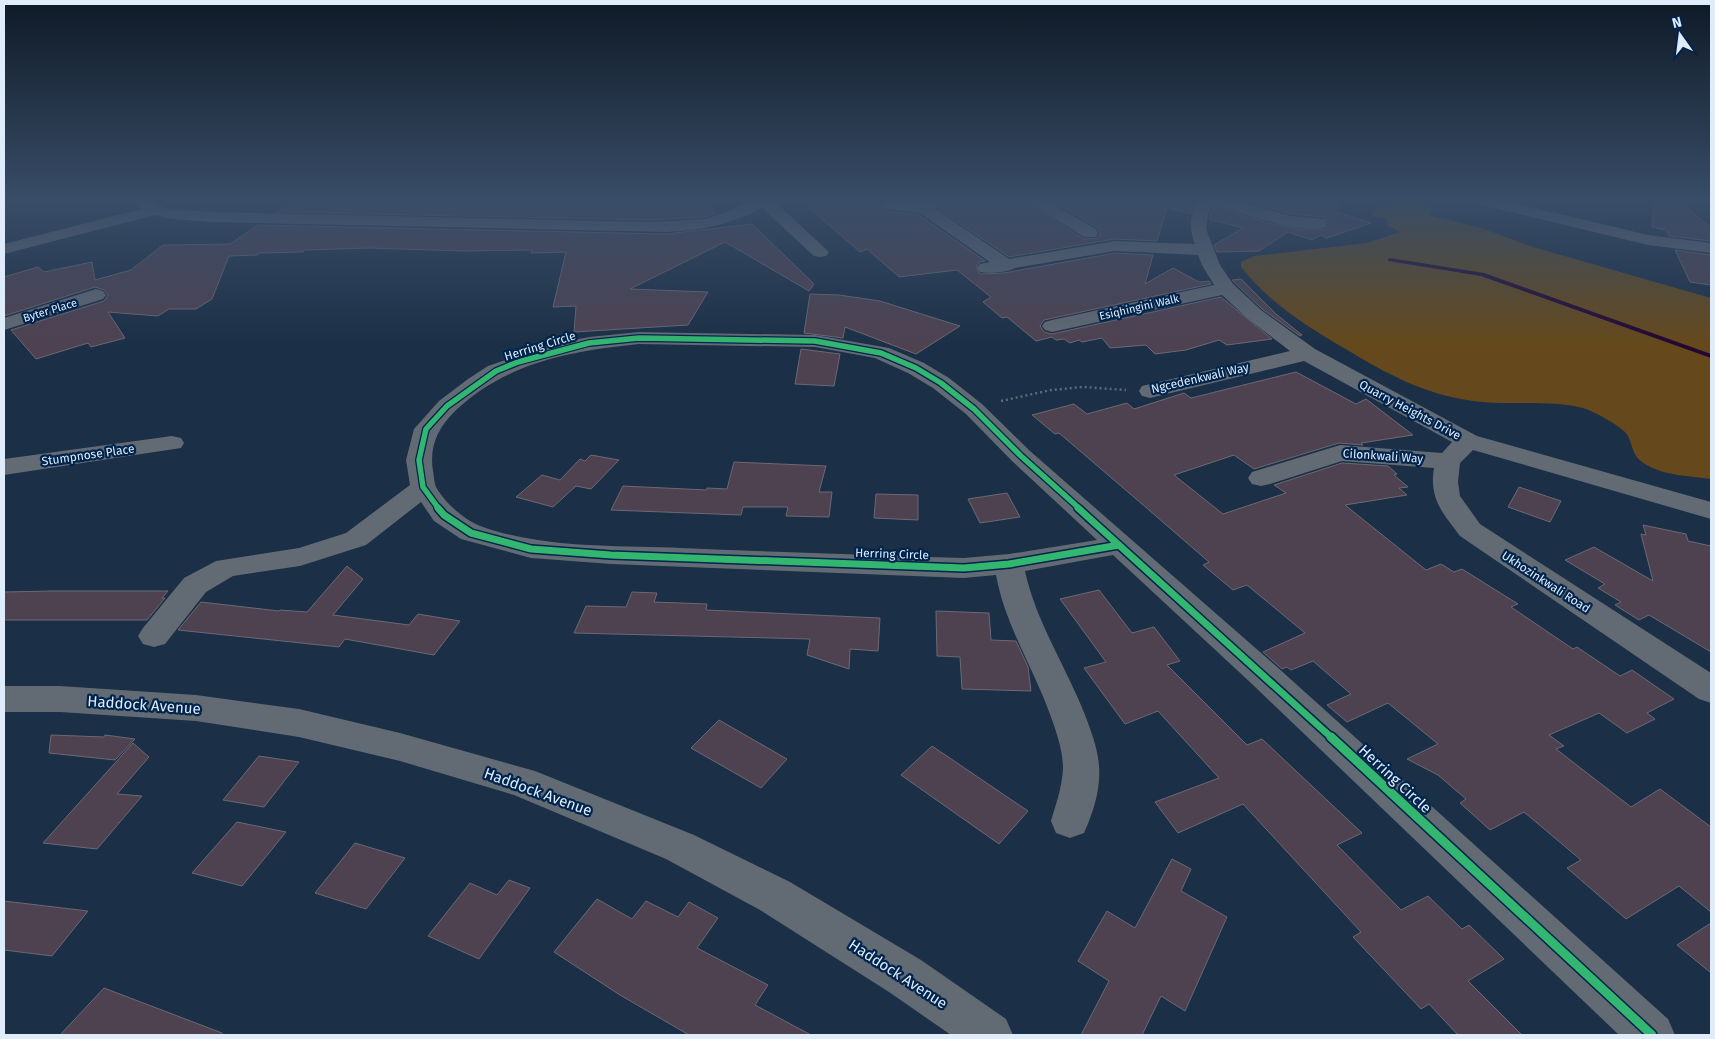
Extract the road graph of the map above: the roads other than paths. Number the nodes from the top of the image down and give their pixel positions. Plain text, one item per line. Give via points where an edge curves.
1 (815, 247) edge
2 (980, 247) edge
3 (1107, 247) edge
4 (1148, 247) edge
5 (1205, 250) joint
6 (820, 252) dead end
7 (1008, 266) junction
8 (986, 268) dead end
9 (1226, 288) junction
10 (96, 295) dead end
11 (4, 324) edge
12 (1052, 326) dead end
13 (1308, 354) junction
14 (1150, 391) road end
15 (172, 444) dead end
16 (1458, 451) junction
17 (4, 468) edge
18 (1261, 478) dead end
19 (423, 487) junction
20 (1711, 512) edge
21 (1119, 545) junction
22 (1009, 564) junction
23 (154, 636) dead end
24 (1711, 690) edge
25 (4, 699) edge
26 (1070, 821) dead end
27 (990, 1035) edge
28 (1652, 1035) edge

1 - 6 street
2 - 7 street
3 - 7 street
4 - 5 street
5 - 9 street, Quarry Heights Drive
7 - 8 street
9 - 12 street, Esiqhingini Walk
9 - 13 street, Quarry Heights Drive via 1254,314
10 - 11 street, Byter Place
13 - 14 street, Ngcedenkwali Way
13 - 16 street, Quarry Heights Drive
15 - 17 street, Stumpnose Place
16 - 18 street, Cilonkwali Way via 1340,453
16 - 20 street, Quarry Heights Drive
16 - 24 street, Ukhozinkwali Road via 1445,482 1447,496 1470,530
19 - 21 street, Herring Circle via 419,460 426,429 447,406 496,371 518,362 610,340 816,341 881,353 941,383 974,409
19 - 22 street, Herring Circle via 444,515 470,533 532,549 611,555 954,567
19 - 23 street via 356,539 300,557 226,568 196,585
21 - 22 street, Herring Circle
21 - 28 street, Herring Circle via 1272,682
22 - 26 street via 1019,606 1063,703 1080,755 1081,774
25 - 27 street, Haddock Avenue via 60,699 196,708 299,723 522,782 680,847 775,896 905,976

